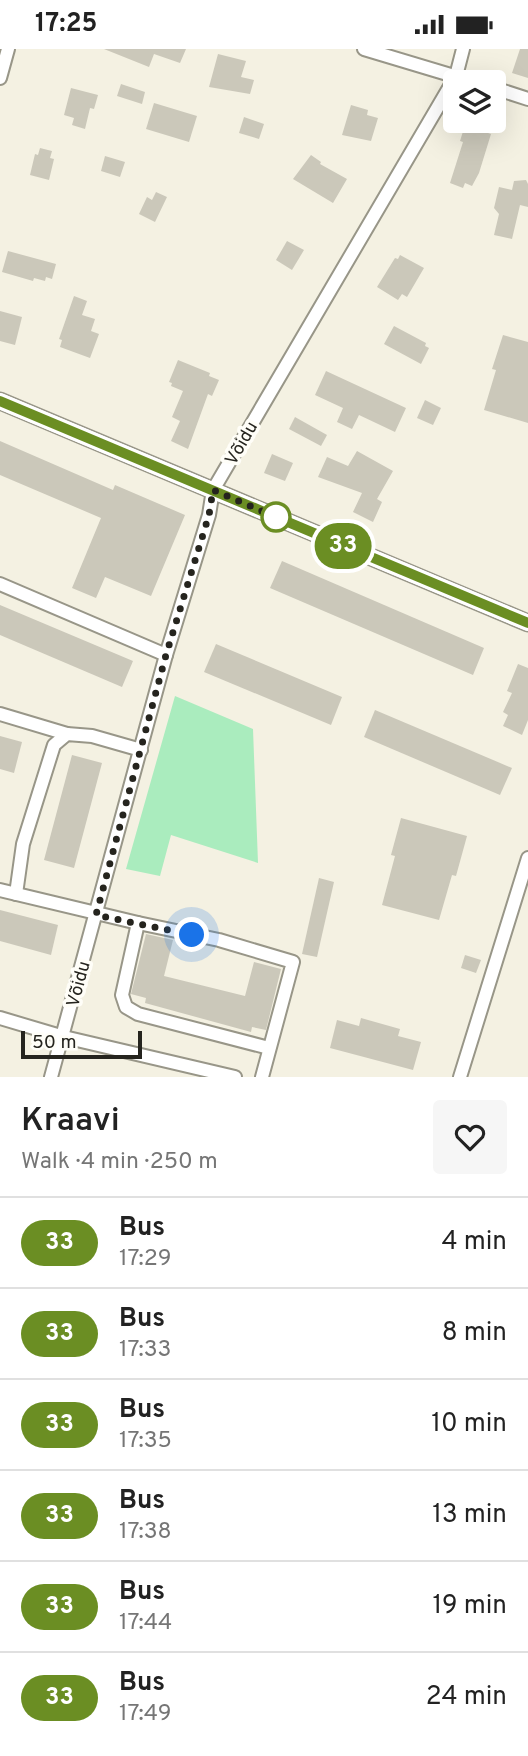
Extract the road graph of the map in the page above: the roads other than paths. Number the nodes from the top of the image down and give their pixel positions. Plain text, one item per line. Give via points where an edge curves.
1 (8, 49) edge
2 (364, 49) edge
3 (463, 49) edge
4 (458, 70) edge
5 (443, 72) edge
6 (0, 78) edge
7 (506, 92) edge
8 (443, 98) edge
9 (528, 99) edge
10 (0, 401) edge
11 (213, 490) junction
12 (0, 585) edge
13 (528, 623) edge
14 (166, 655) junction
15 (0, 714) edge
16 (67, 734) junction
17 (141, 750) junction
18 (528, 858) edge
19 (0, 890) edge
20 (16, 894) junction
21 (96, 915) junction
22 (138, 923) junction
23 (0, 1019) edge
24 (64, 1037) junction
25 (269, 1048) junction
26 (51, 1077) edge
27 (236, 1077) edge
28 (262, 1077) edge
29 (460, 1077) edge

1 - 6 street
2 - 5 street
3 - 4 street, Võidu
7 - 9 street
8 - 11 street, Võidu
10 - 11 street
11 - 13 street
11 - 14 street, Võidu
12 - 14 street
14 - 17 street, Võidu
15 - 16 street
16 - 17 street
16 - 20 street via 54,745 23,844
17 - 21 street, Võidu
18 - 29 street
19 - 20 street
20 - 21 street
21 - 22 street
21 - 24 street, Võidu
22 - 25 street via 122,995 126,1007
22 - 25 street via 293,962
23 - 24 street
24 - 26 street, Võidu
24 - 27 street
25 - 28 street

